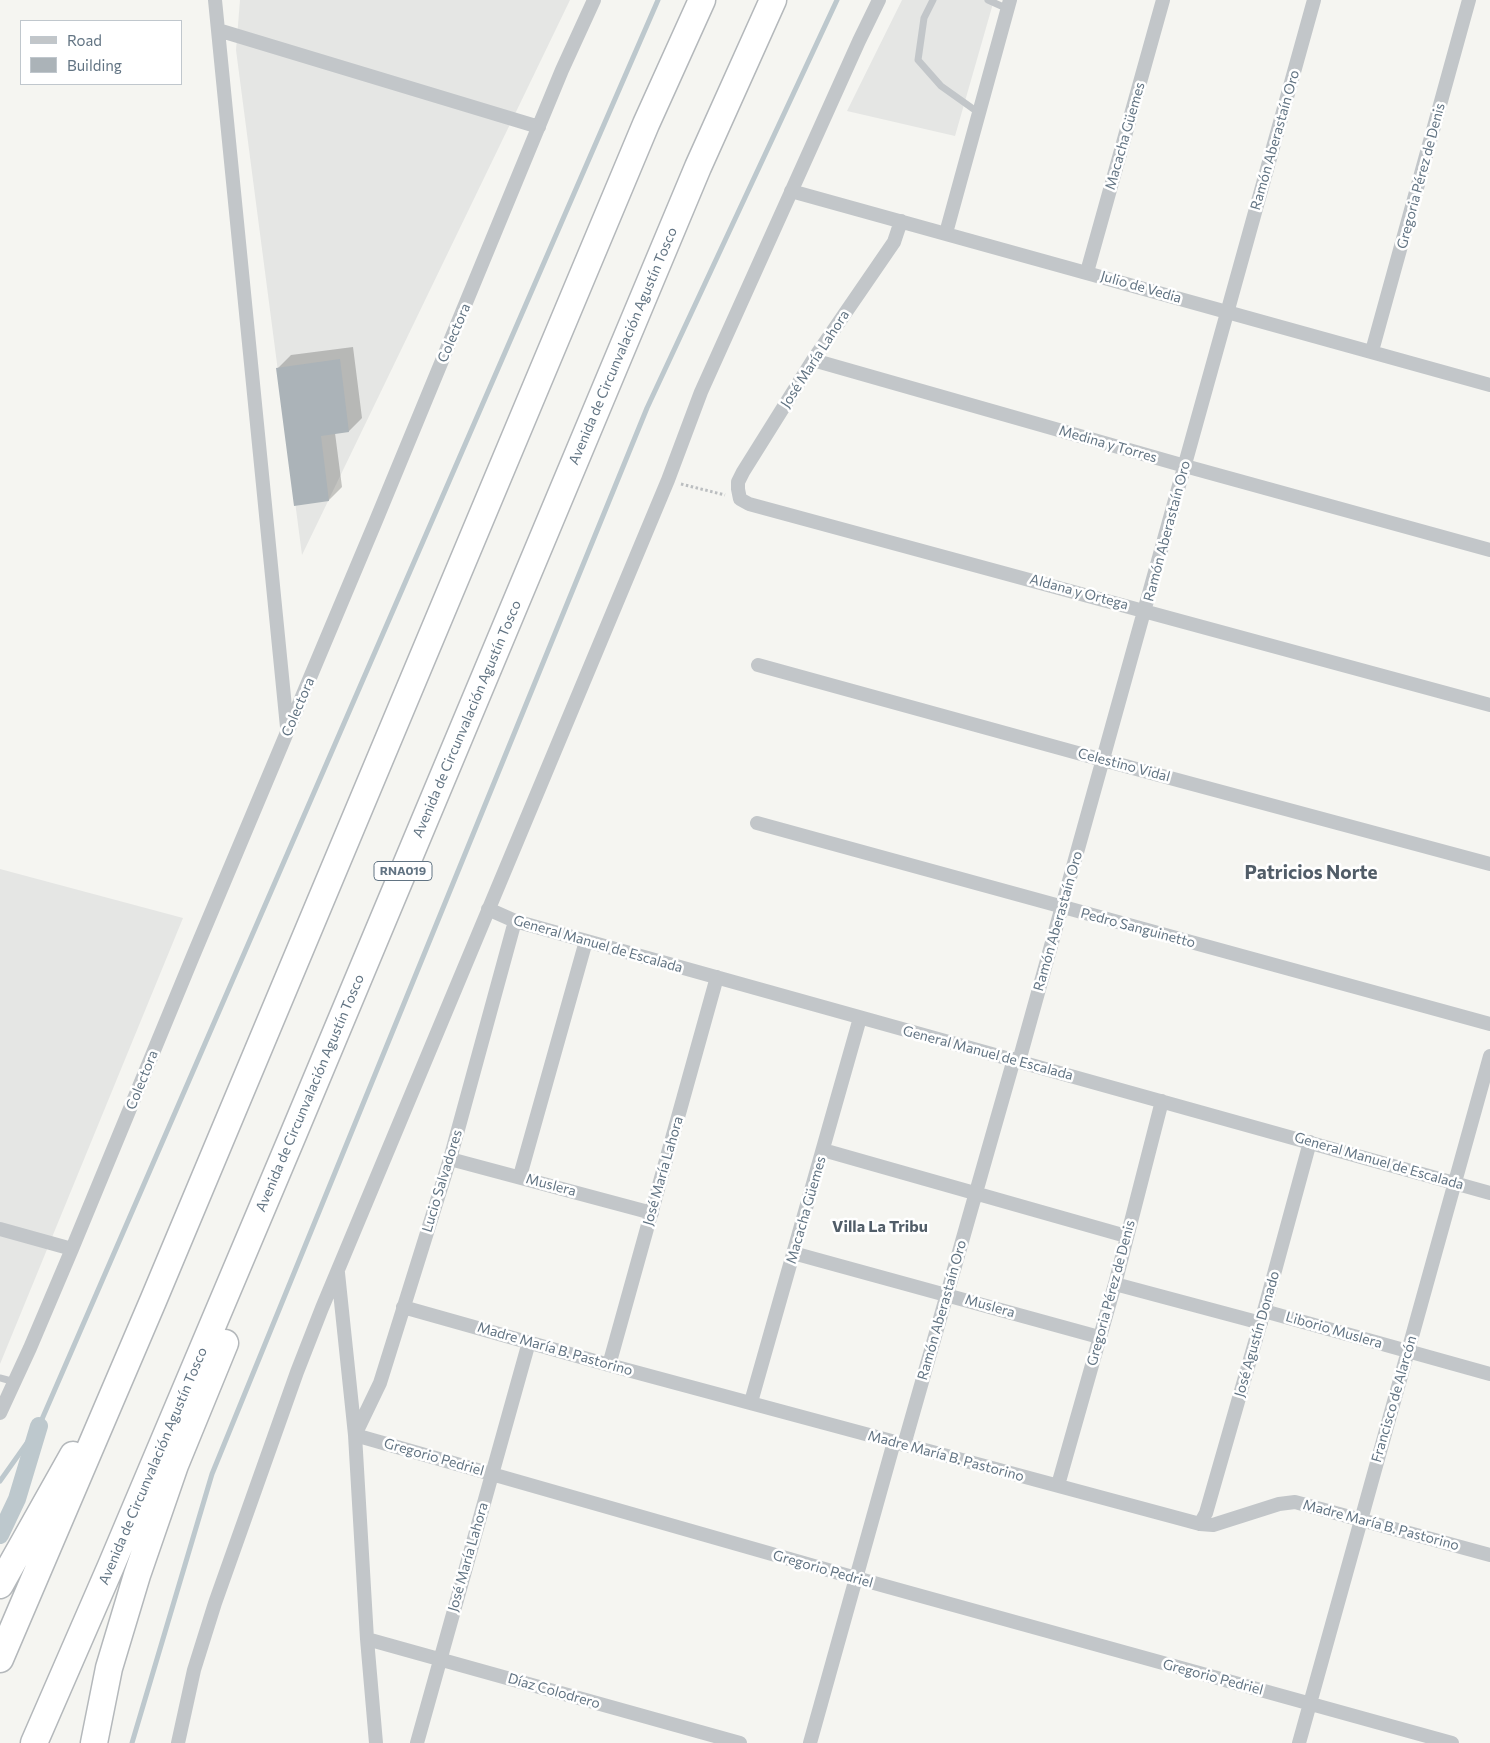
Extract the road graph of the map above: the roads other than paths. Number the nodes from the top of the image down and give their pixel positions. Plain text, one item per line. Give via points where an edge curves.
1 (215, 0) edge
2 (594, 0) edge
3 (702, 0) edge
4 (773, 0) edge
5 (879, 0) edge
6 (932, 0) edge
7 (988, 0) edge
8 (1163, 0) edge
9 (1314, 0) edge
10 (1469, 0) edge
11 (1009, 5) edge
12 (218, 30) junction
13 (979, 113) junction
14 (539, 127) junction
15 (791, 191) junction
16 (901, 221) junction
17 (946, 233) junction
18 (1087, 272) junction
19 (1227, 311) junction
20 (1372, 351) junction
21 (813, 360) junction
22 (1490, 384) edge
23 (1185, 466) junction
24 (740, 499) joint
25 (1490, 550) edge
26 (1145, 610) junction
27 (758, 665) dead end
28 (1490, 705) edge
29 (288, 730) junction
30 (1103, 760) junction
31 (757, 823) dead end
32 (1490, 864) edge
33 (1061, 908) junction
34 (488, 909) junction
35 (515, 921) junction
36 (586, 941) junction
37 (717, 978) junction
38 (860, 1018) junction
39 (1490, 1024) edge
40 (1490, 1056) edge
41 (1016, 1060) junction
42 (1162, 1101) junction
43 (293, 1135) junction
44 (1310, 1142) junction
45 (823, 1150) junction
46 (450, 1159) junction
47 (520, 1176) junction
48 (1455, 1183) junction
49 (1490, 1193) edge
50 (976, 1194) junction
51 (652, 1212) junction
52 (0, 1229) edge
53 (1126, 1236) junction
54 (72, 1249) junction
55 (793, 1253) junction
56 (338, 1270) junction
57 (1115, 1284) junction
58 (946, 1294) junction
59 (403, 1307) junction
60 (1263, 1317) junction
61 (1099, 1337) junction
62 (529, 1342) junction
63 (1408, 1351) junction
64 (609, 1365) junction
65 (1490, 1374) edge
66 (0, 1378) edge
67 (119, 1380) junction
68 (14, 1382) junction
69 (752, 1402) junction
70 (0, 1413) edge
71 (355, 1435) junction
72 (899, 1443) junction
73 (491, 1473) junction
74 (1058, 1485) junction
75 (1360, 1519) junction
76 (1200, 1524) junction
77 (1490, 1555) edge
78 (856, 1578) junction
79 (0, 1585) edge
80 (367, 1639) junction
81 (0, 1659) edge
82 (439, 1659) junction
83 (1310, 1704) junction
84 (34, 1743) edge
85 (94, 1743) edge
86 (178, 1743) edge
87 (376, 1743) edge
88 (417, 1743) edge
89 (740, 1743) edge
90 (810, 1743) edge
91 (1299, 1743) edge
92 (1452, 1743) edge

1 - 12 street
2 - 14 street, Colectora
3 - 67 highway via 646,124
4 - 43 highway, Avenida de Circunvalación Agustín Tosco / RNA019 via 702,159
5 - 15 street
6 - 13 lane via 924,18 918,60 941,86
7 - 11 lane
8 - 18 street, Macacha Güemes
9 - 19 street, Ramón Aberastaín Oro
10 - 20 street, Gregoria Pérez de Denis
11 - 13 street
12 - 14 street
12 - 29 street
13 - 17 street
14 - 29 street, Colectora
15 - 16 street, Julio de Vedia
15 - 34 street via 701,392 668,480
16 - 17 street, Julio de Vedia
16 - 21 street, José María Lahora via 894,242
17 - 18 street, Julio de Vedia
18 - 19 street, Julio de Vedia
19 - 20 street, Julio de Vedia
19 - 23 street, Ramón Aberastaín Oro
20 - 22 street, Julio de Vedia
21 - 23 street, Medina y Torres
21 - 24 street, José María Lahora via 743,472 738,482
23 - 25 street, Medina y Torres
23 - 26 street, Ramón Aberastaín Oro
24 - 26 street, Aldana y Ortega
26 - 28 street, Aldana y Ortega
26 - 30 street, Ramón Aberastaín Oro
27 - 30 street, Celestino Vidal
29 - 54 street, Colectora
30 - 32 street, Celestino Vidal
30 - 33 street, Ramón Aberastaín Oro
31 - 33 street, Pedro Sanguinetto
33 - 39 street, Pedro Sanguinetto
33 - 41 street, Ramón Aberastaín Oro
34 - 35 street, General Manuel de Escalada
34 - 56 street
35 - 36 street, General Manuel de Escalada
35 - 46 street, Lucio Salvadores
36 - 37 street, General Manuel de Escalada
36 - 47 street
37 - 38 street, General Manuel de Escalada
37 - 51 street, José María Lahora
38 - 41 street, General Manuel de Escalada
38 - 45 street, Macacha Güemes
40 - 48 street, Francisco de Alarcón
41 - 42 street, General Manuel de Escalada
41 - 50 street, Ramón Aberastaín Oro
42 - 44 street, General Manuel de Escalada
42 - 53 street, Gregoria Pérez de Denis
43 - 84 highway, Avenida de Circunvalación Agustín Tosco / RNA019
43 - 85 highway via 240,1304 175,1464 134,1583 109,1668
44 - 48 street, General Manuel de Escalada
44 - 60 street, José Agustín Donado
45 - 50 street
45 - 55 street, Macacha Güemes
46 - 47 street, Muslera
46 - 59 street, Lucio Salvadores
47 - 51 street, Muslera
48 - 49 street, General Manuel de Escalada
48 - 63 street, Francisco de Alarcón
50 - 53 street
50 - 58 street, Ramón Aberastaín Oro
51 - 64 street, José María Lahora
52 - 54 street
53 - 57 street, Gregoria Pérez de Denis
54 - 68 street, Colectora
55 - 58 street, Muslera
55 - 69 street, Macacha Güemes
56 - 71 street
56 - 86 street via 297,1372 215,1603 194,1670
57 - 60 street, Liborio Muslera
57 - 61 street, Gregoria Pérez de Denis
58 - 61 street, Muslera
58 - 72 street, Ramón Aberastaín Oro
59 - 62 street, Madre María B. Pastorino
59 - 71 street, Lucio Salvadores via 380,1383
60 - 63 street, Liborio Muslera
60 - 76 street, José Agustín Donado via 1206,1513
61 - 74 street, Gregoria Pérez de Denis
62 - 64 street, Madre María B. Pastorino
62 - 73 street, José María Lahora
63 - 65 street, Liborio Muslera
63 - 75 street, Francisco de Alarcón
64 - 69 street, Madre María B. Pastorino
66 - 68 lane
67 - 79 highway via 59,1477
67 - 81 highway
68 - 70 street, Colectora
69 - 72 street, Madre María B. Pastorino
71 - 73 street, Gregorio Pedriel
71 - 80 street
72 - 74 street, Madre María B. Pastorino
72 - 78 street, Ramón Aberastaín Oro
73 - 78 street, Gregorio Pedriel
73 - 82 street, José María Lahora
74 - 76 street, Madre María B. Pastorino
75 - 76 street, Madre María B. Pastorino via 1296,1502 1279,1504 1212,1525
75 - 77 street, Madre María B. Pastorino
75 - 83 street, Francisco de Alarcón
78 - 83 street, Gregorio Pedriel
78 - 90 street, Ramón Aberastaín Oro
80 - 82 street, Díaz Colodrero
80 - 87 street
82 - 88 street, José María Lahora
82 - 89 street, Díaz Colodrero
83 - 91 street, Francisco de Alarcón
83 - 92 street, Gregorio Pedriel

